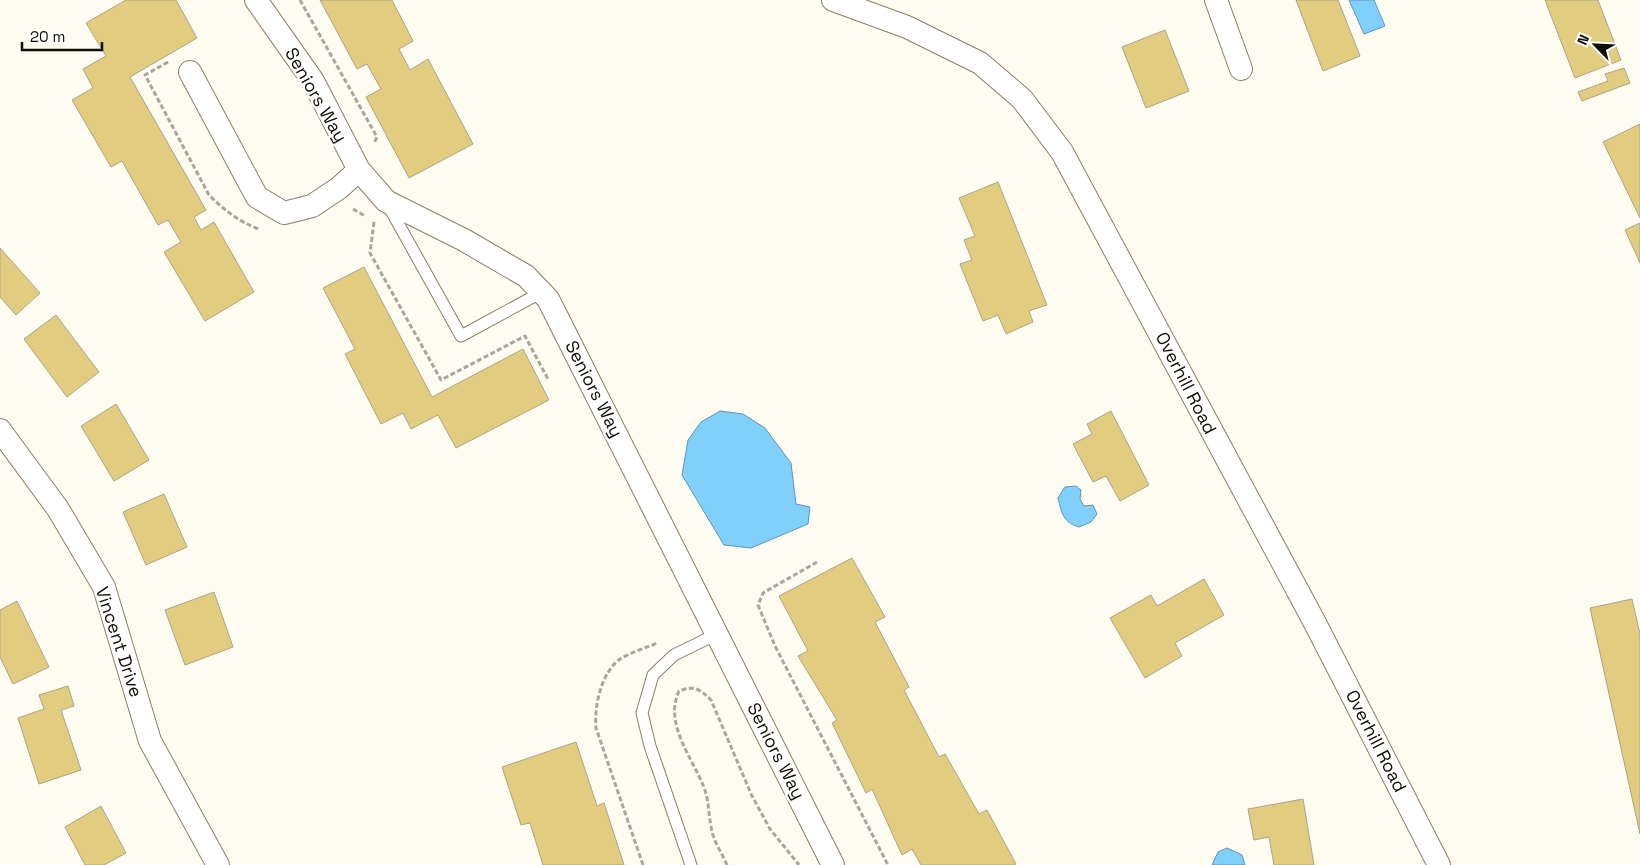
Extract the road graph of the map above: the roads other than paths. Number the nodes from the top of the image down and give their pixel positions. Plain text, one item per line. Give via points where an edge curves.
1 (256, 0) edge
2 (833, 0) edge
3 (1216, 0) edge
4 (182, 66) road end
5 (1241, 69) dead end
6 (359, 170) junction
7 (386, 201) junction
8 (542, 292) junction
9 (0, 430) edge
10 (717, 634) junction
11 (218, 865) edge
12 (691, 865) edge
13 (833, 865) edge
14 (1439, 865) edge

1 - 6 street, Seniors Way via 312,81
2 - 14 street, Overhill Road via 907,27 980,63 1022,99 1062,152 1315,623
3 - 5 street
4 - 6 street via 257,197 284,212 312,206
6 - 7 street, Seniors Way
7 - 8 street, Seniors Way via 526,276
7 - 8 lane via 461,336
8 - 10 street, Seniors Way
9 - 11 street, Vincent Drive via 58,509 104,587 150,741
10 - 12 lane via 674,655 653,675 642,713 650,746
10 - 13 street, Seniors Way

